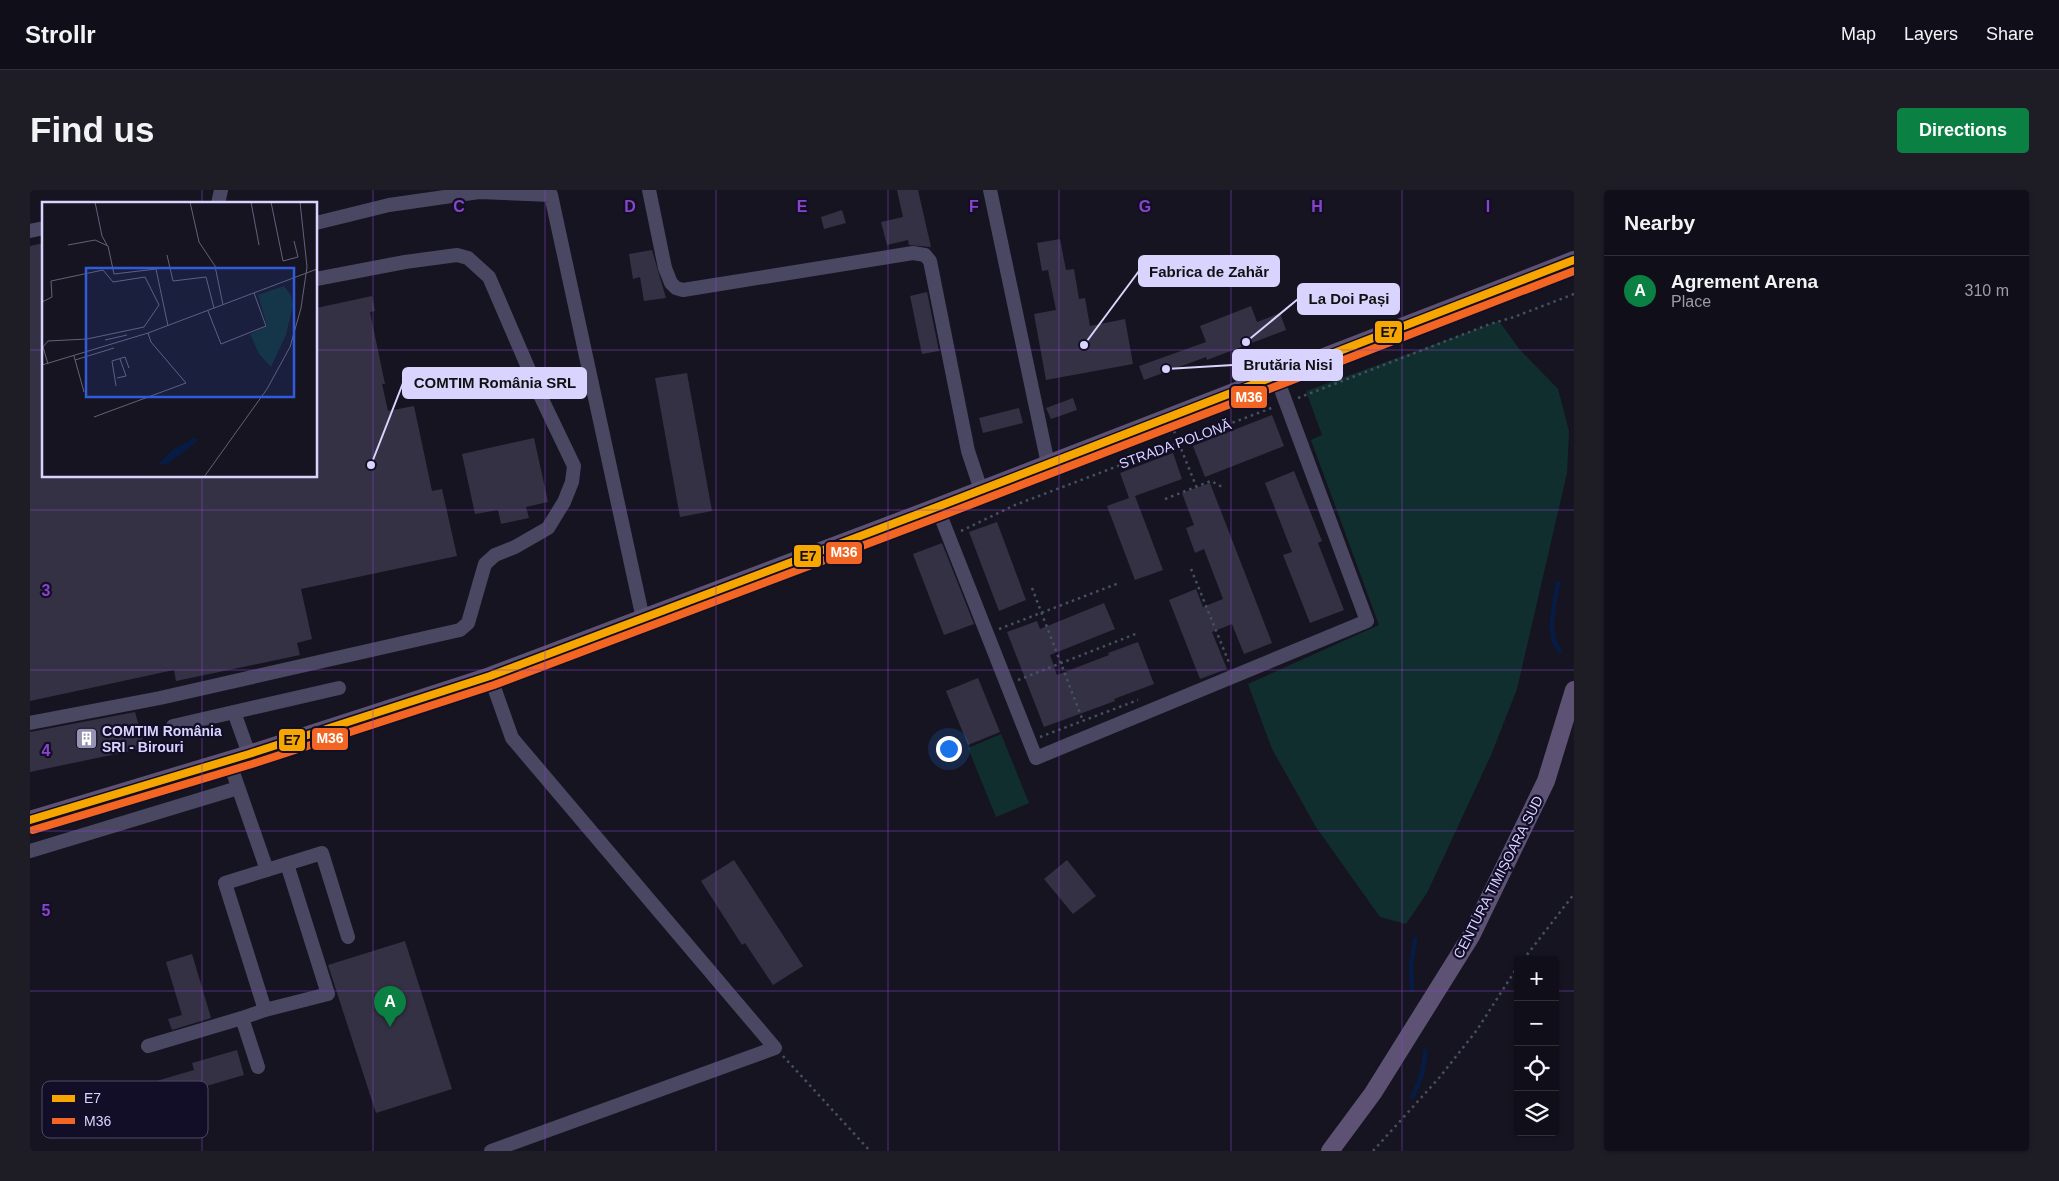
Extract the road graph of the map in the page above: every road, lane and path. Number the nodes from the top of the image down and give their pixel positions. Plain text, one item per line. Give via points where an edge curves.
1 (649, 190) edge
2 (990, 190) edge
3 (318, 223) edge
4 (1574, 260) edge
5 (318, 279) edge
6 (1574, 294) edge
7 (1276, 376) junction
8 (1286, 403) junction
9 (1172, 425) dead end
10 (1178, 442) junction
11 (1048, 464) junction
12 (1196, 486) junction
13 (1224, 488) dead end
14 (981, 490) junction
15 (1165, 499) dead end
16 (937, 507) junction
17 (948, 537) junction
18 (1191, 569) dead end
19 (1119, 583) dead end
20 (1032, 588) dead end
21 (1042, 613) junction
22 (643, 619) junction
23 (1138, 633) dead end
24 (988, 634) junction
25 (1061, 663) junction
26 (490, 676) junction
27 (1234, 676) junction
28 (1007, 684) junction
29 (339, 688) dead end
30 (1574, 690) edge
31 (1144, 698) dead end
32 (234, 712) junction
33 (1084, 721) junction
34 (30, 723) edge
35 (172, 726) dead end
36 (1030, 741) junction
37 (249, 754) junction
38 (228, 760) junction
39 (238, 788) junction
40 (30, 820) edge
41 (30, 852) edge
42 (287, 864) junction
43 (267, 870) junction
44 (1574, 894) edge
45 (348, 936) dead end
46 (1525, 956) edge
47 (1514, 972) edge
48 (265, 1010) junction
49 (242, 1018) junction
50 (148, 1046) dead end
51 (776, 1048) junction
52 (258, 1067) dead end
53 (491, 1151) edge
54 (870, 1151) edge
55 (1330, 1151) edge
56 (1373, 1151) edge

1 - 14 lane via 665,268 671,283 683,290 913,253 925,255 930,261 968,451
2 - 11 lane
3 - 22 lane via 389,205 479,192 551,195
4 - 7 main road, STRADA POLONĂ
5 - 34 lane via 458,255 468,258 489,277 574,466 572,482 557,515 548,528 485,564 468,623 460,630 160,698
6 - 8 path, STRADA POLONĂ
7 - 8 lane
7 - 11 main road, STRADA POLONĂ
8 - 10 path, STRADA POLONĂ
8 - 27 lane via 1368,621
9 - 10 path
10 - 12 path
10 - 17 path, STRADA POLONĂ via 1015,505
11 - 14 main road, STRADA POLONĂ
12 - 13 path via 1211,481
12 - 15 path
14 - 16 main road, STRADA POLONĂ
16 - 17 lane
16 - 22 main road, STRADA POLONĂ
17 - 24 lane
18 - 27 path
19 - 21 path
20 - 21 path
21 - 24 path
21 - 25 path
22 - 26 main road, STRADA POLONĂ
23 - 25 path
24 - 28 lane
25 - 28 path
25 - 33 path
26 - 37 main road, STRADA POLONĂ
26 - 51 lane via 512,738
27 - 36 lane via 1036,758
28 - 36 lane
29 - 32 lane
30 - 55 main road, CENTURA TIMIȘOARA SUD via 1546,781 1471,936 1373,1093
31 - 33 path
32 - 35 lane
32 - 37 lane
33 - 36 path
37 - 38 main road, STRADA POLONĂ
38 - 39 lane
38 - 40 main road, STRADA POLONĂ
39 - 41 lane
39 - 43 lane
42 - 43 lane
42 - 45 lane via 322,853
42 - 48 lane via 328,994
43 - 48 lane via 225,883
44 - 46 path
47 - 56 path via 1477,1030
48 - 49 lane
49 - 50 lane
49 - 52 lane
51 - 53 lane
51 - 54 path

